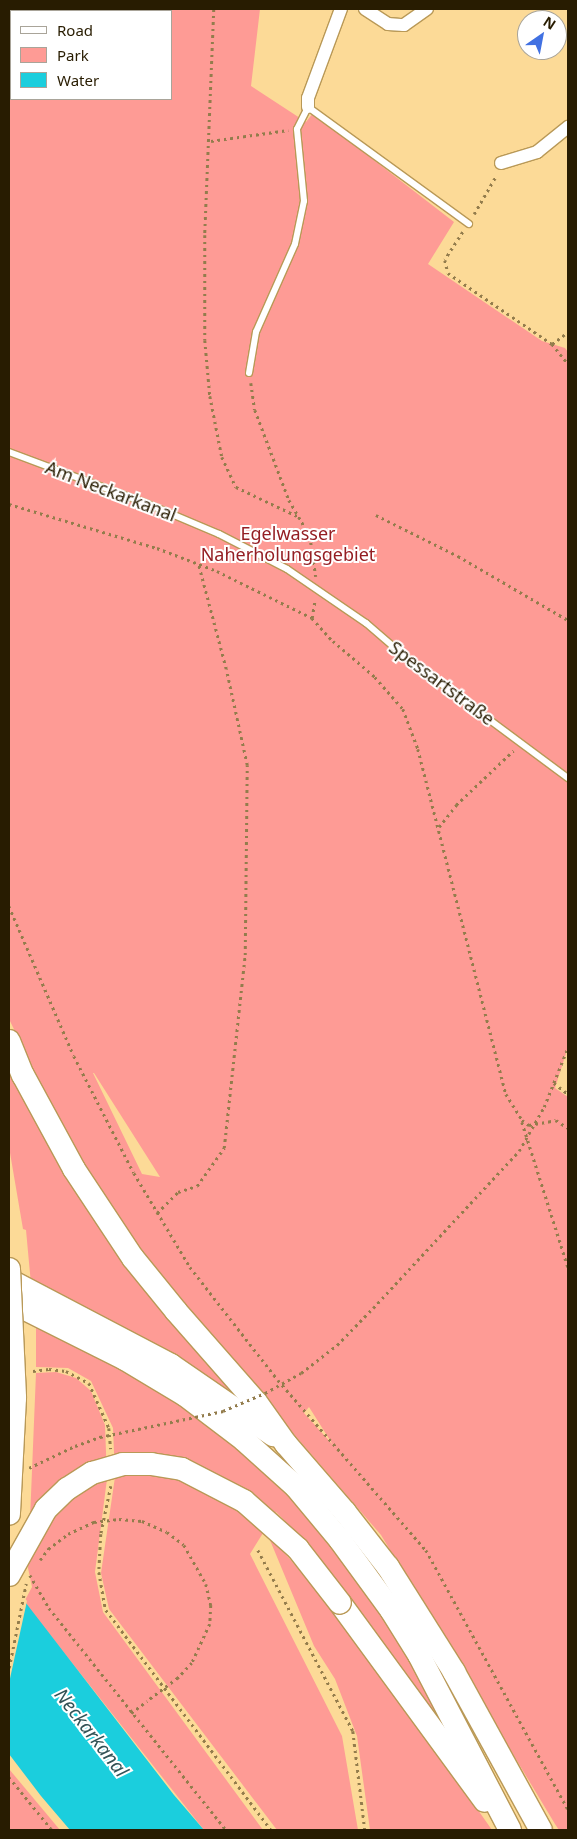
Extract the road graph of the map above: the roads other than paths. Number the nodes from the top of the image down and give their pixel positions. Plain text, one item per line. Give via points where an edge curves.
1 (341, 9) edge
2 (365, 9) edge
3 (427, 9) edge
4 (308, 107) junction
5 (568, 127) edge
6 (501, 163) road end
7 (469, 224) road end
8 (249, 373) road end
9 (9, 452) edge
10 (317, 588) joint
11 (568, 778) edge
12 (9, 1041) edge
13 (9, 1269) edge
14 (9, 1280) edge
15 (9, 1301) edge
16 (286, 1444) junction
17 (9, 1514) edge
18 (18, 1573) edge
19 (508, 1830) edge
20 (541, 1830) edge

1 - 4 street via 308,98
2 - 3 street via 388,24 404,25
4 - 7 lane
4 - 8 lane via 297,129 304,201 295,244 256,332
5 - 6 street via 537,152
9 - 10 lane, Am Neckarkanal via 219,534 267,557
10 - 11 lane, Spessartstraße
12 - 16 highway via 49,1124 99,1209 170,1304 256,1402
13 - 17 highway, bridge via 15,1398
14 - 16 highway via 171,1365
15 - 19 highway via 125,1360 184,1395 244,1440 296,1487 391,1610 424,1664
16 - 20 highway via 388,1567 454,1672
18 - 19 highway, bridge via 46,1509 67,1488 92,1474 123,1464 151,1464 182,1470 244,1501 298,1549

